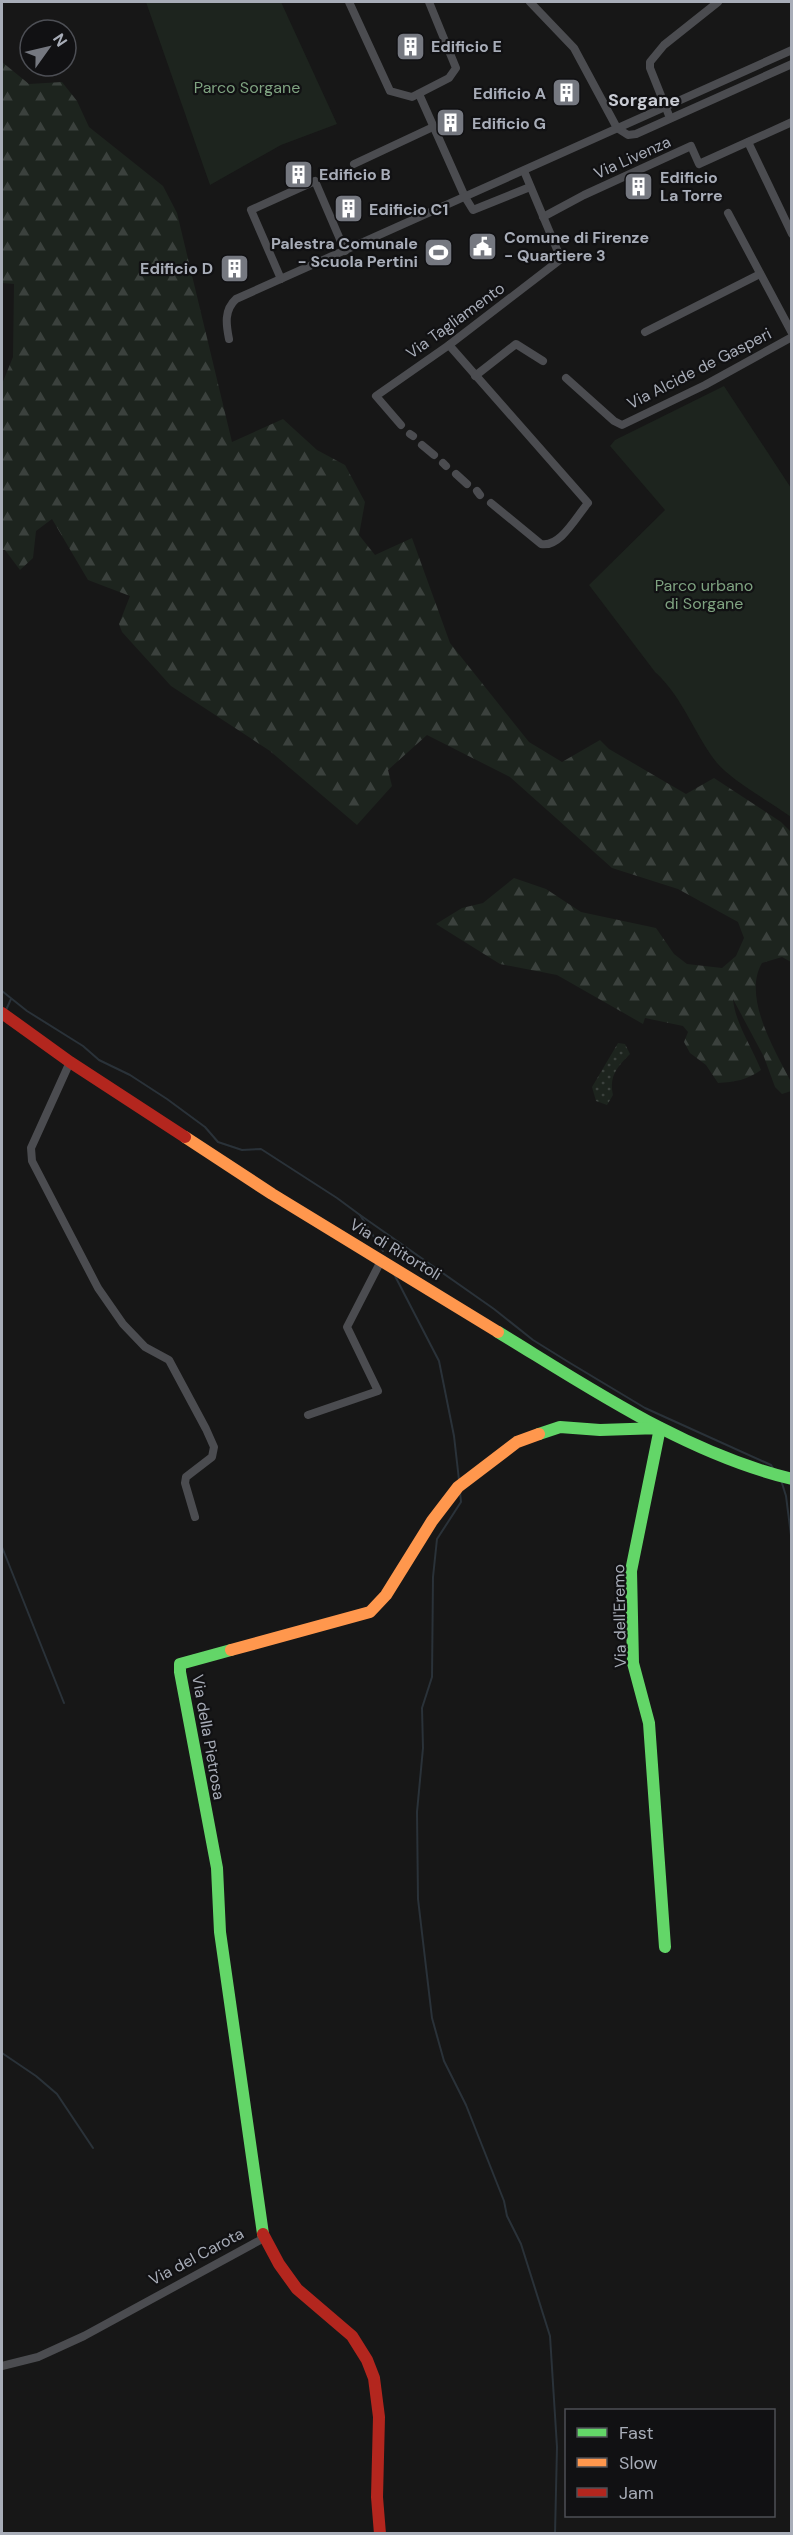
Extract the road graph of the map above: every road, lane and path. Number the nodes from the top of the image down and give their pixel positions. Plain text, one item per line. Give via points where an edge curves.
1 (349, 2) edge
2 (429, 2) edge
3 (530, 2) edge
4 (718, 2) edge
5 (792, 50) edge
6 (792, 64) edge
7 (749, 68) junction
8 (755, 80) junction
9 (419, 94) junction
10 (665, 105) junction
11 (670, 118) junction
12 (792, 122) edge
13 (434, 128) junction
14 (617, 128) junction
15 (748, 142) junction
16 (354, 164) dead end
17 (524, 171) junction
18 (530, 187) junction
19 (465, 197) junction
20 (728, 213) dead end
21 (543, 217) junction
22 (792, 234) edge
23 (345, 251) junction
24 (760, 274) junction
25 (281, 279) junction
26 (645, 332) dead end
27 (792, 335) edge
28 (229, 339) dead end
29 (449, 345) junction
30 (543, 361) dead end
31 (475, 376) junction
32 (566, 378) dead end
33 (400, 425) dead end
34 (422, 445) dead end
35 (434, 454) dead end
36 (456, 474) dead end
37 (467, 484) dead end
38 (491, 503) dead end
39 (2, 1013) edge
40 (70, 1062) junction
41 (382, 1259) junction
42 (308, 1415) dead end
43 (660, 1428) junction
44 (792, 1479) edge
45 (195, 1517) dead end
46 (665, 1947) dead end
47 (264, 2238) junction
48 (2, 2366) edge
49 (380, 2534) edge

1 - 9 street via 390,91 412,98
2 - 9 street via 456,68 449,78
3 - 14 street via 574,48
4 - 10 street via 651,59 650,68
5 - 7 street
6 - 8 street
7 - 8 street
7 - 10 street
8 - 11 street
9 - 13 street
10 - 11 street
10 - 14 street
11 - 14 street via 632,136
12 - 15 street, Via Livenza
13 - 16 street
13 - 19 street
14 - 17 street
15 - 21 street, Via Livenza via 699,164 691,146
15 - 22 street
17 - 18 street, Via Tagliamento
17 - 19 street
18 - 19 street via 476,211
18 - 21 street, Via Tagliamento
19 - 23 street
20 - 24 street
21 - 29 street, Via Tagliamento via 561,259
23 - 25 street
23 - 25 street via 315,181 251,210
24 - 26 street
24 - 27 street
25 - 28 street via 236,299 229,307
27 - 32 street, Via Alcide de Gasperi via 705,385 622,425
29 - 31 street
29 - 33 street, Via Tagliamento via 376,396
30 - 31 street via 516,344
31 - 38 street via 588,503 556,542 547,545
34 - 35 street
36 - 37 street
39 - 40 street, Via di Ritortoli
40 - 41 street, Via di Ritortoli via 272,1194
40 - 45 street via 31,1148 32,1161 98,1288 145,1347 169,1360 206,1429 214,1447 212,1457 186,1477
41 - 42 street via 347,1327 378,1391
41 - 43 street, Via di Ritortoli
43 - 44 street, Via di Ritortoli via 759,1471
43 - 46 street, Via dell'Eremo via 631,1570 633,1663 650,1723
43 - 47 street, Via della Pietrosa via 600,1431 560,1427 517,1442 458,1487 386,1595 370,1612 180,1664 217,1868 220,1932
47 - 48 street, Via del Carota via 84,2336 38,2357
47 - 49 street, Via del Carota via 311,2304 336,2321 357,2343 376,2381

